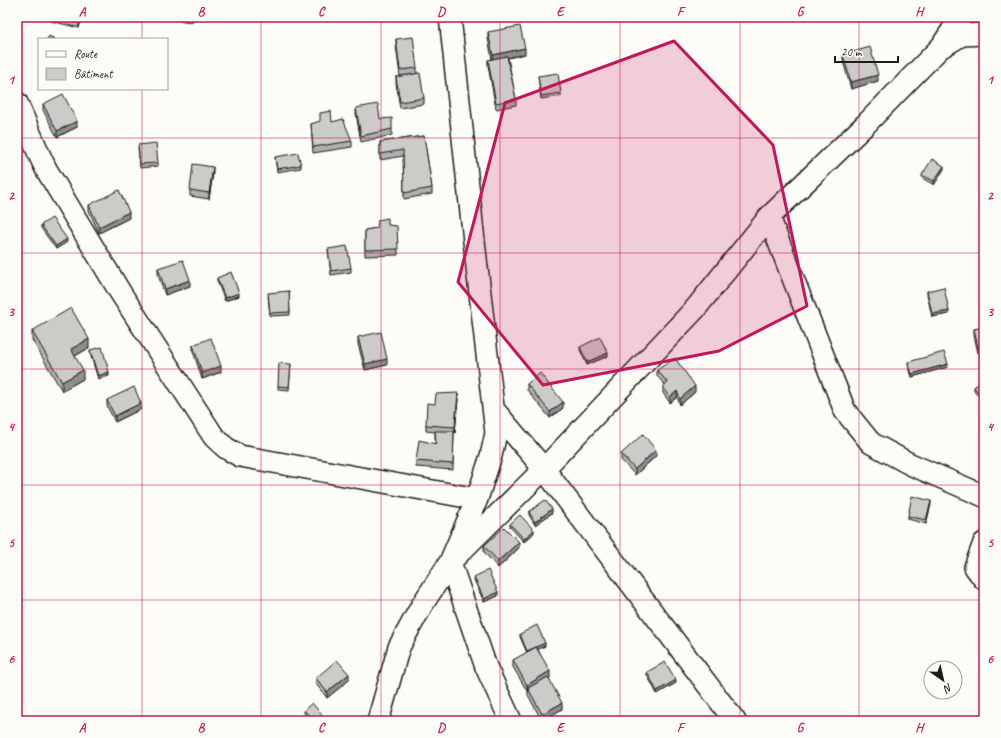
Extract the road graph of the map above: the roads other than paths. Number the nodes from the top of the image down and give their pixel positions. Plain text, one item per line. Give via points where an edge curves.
1 (450, 17) edge
2 (961, 17) edge
3 (984, 34) edge
4 (940, 48) junction
5 (17, 103) edge
6 (769, 217) junction
7 (494, 410) junction
8 (544, 469) junction
9 (984, 496) edge
10 (477, 499) junction
11 (984, 543) edge
12 (450, 562) junction
13 (984, 579) edge
14 (378, 721) edge
15 (511, 721) edge
16 (735, 721) edge

1 - 7 street
2 - 4 street
3 - 4 street via 962,35
4 - 6 street via 865,125
5 - 10 street via 46,169 112,278 214,437 226,448 240,456
6 - 8 street via 696,308
6 - 9 street via 845,411 871,443 910,464
7 - 8 street
7 - 10 street via 496,433
8 - 12 street
8 - 16 street
10 - 12 street
11 - 13 street via 975,567
12 - 14 street via 399,647
12 - 15 street via 486,667

